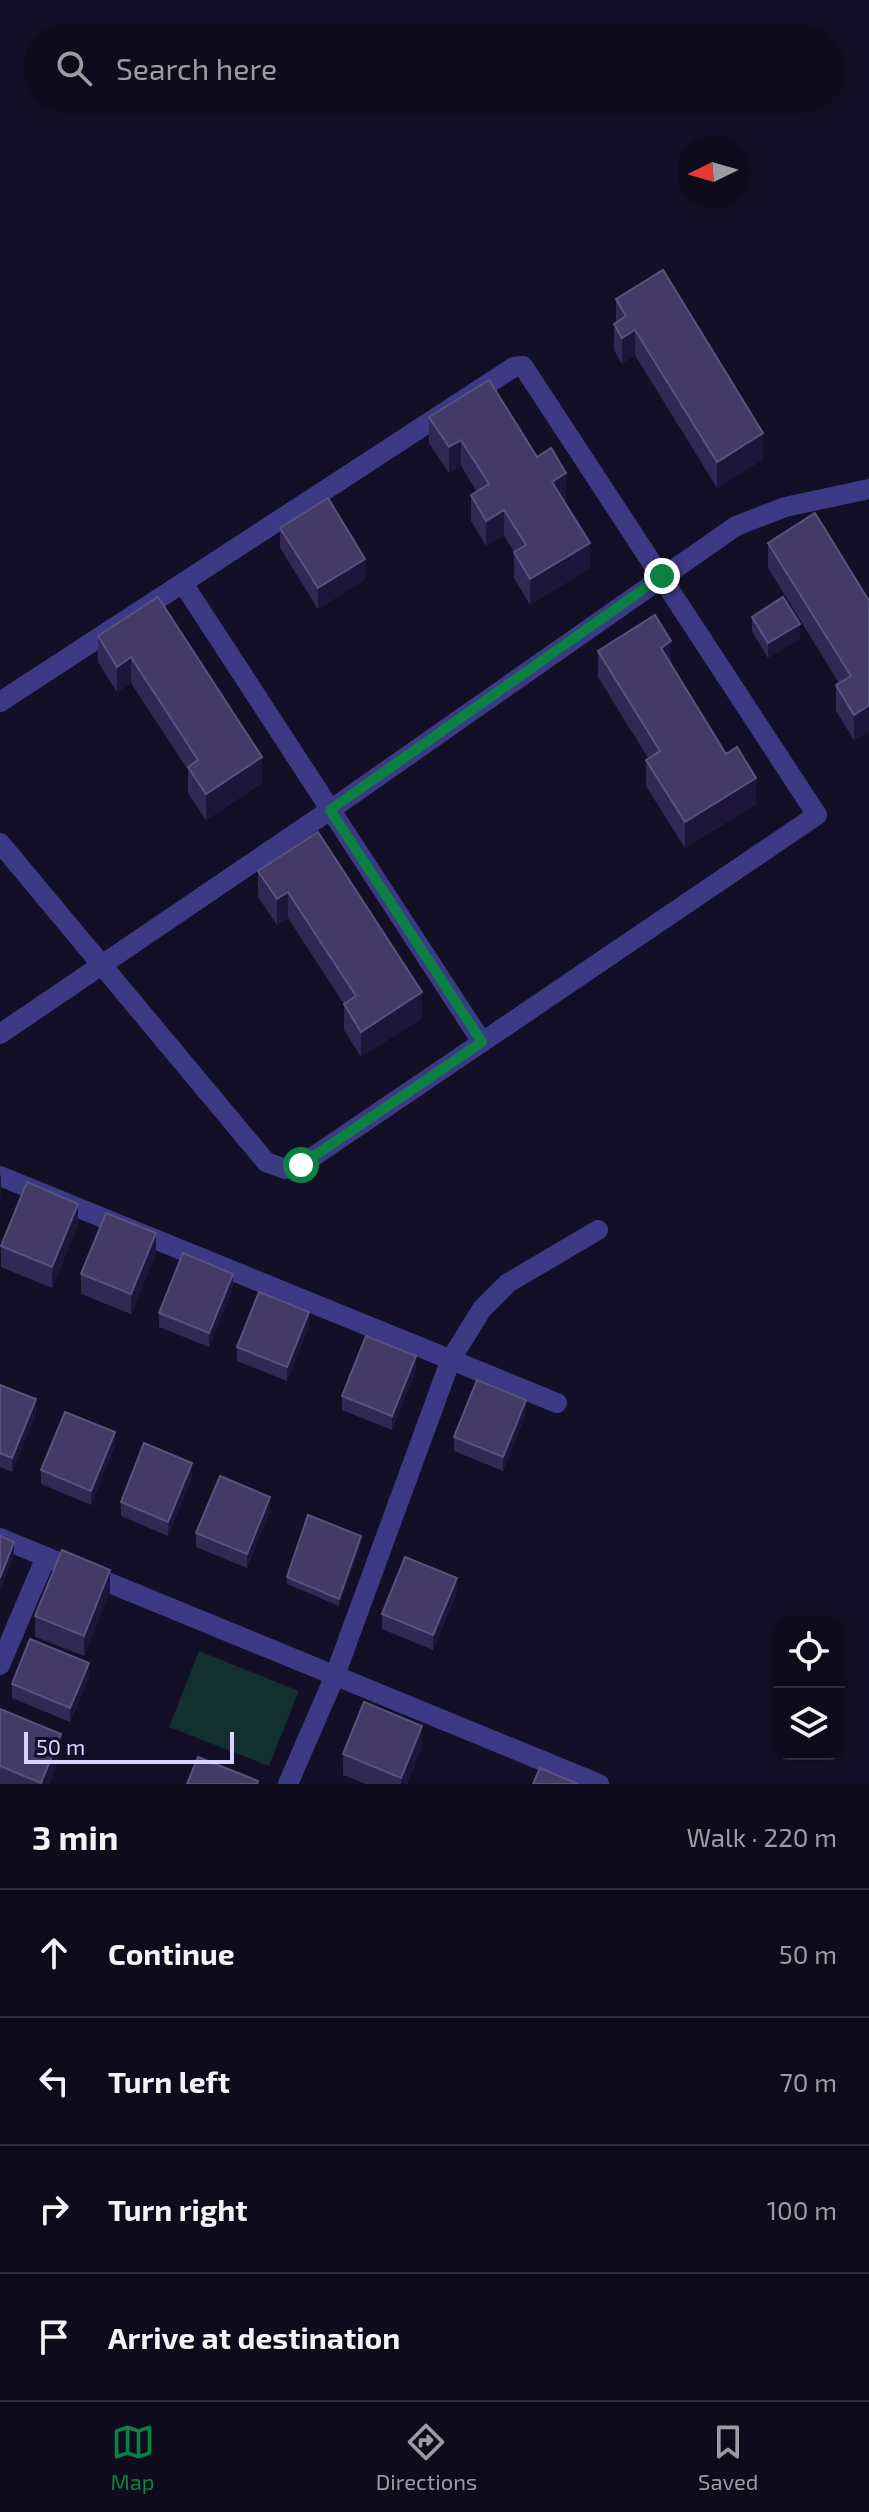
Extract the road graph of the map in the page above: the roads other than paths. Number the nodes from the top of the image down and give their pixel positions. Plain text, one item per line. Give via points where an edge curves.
1 (869, 489) edge
2 (662, 576) junction
3 (184, 585) junction
4 (0, 702) edge
5 (330, 810) junction
6 (0, 843) edge
7 (102, 965) junction
8 (0, 1034) edge
9 (482, 1042) junction
10 (0, 1176) edge
11 (598, 1230) dead end
12 (451, 1359) junction
13 (557, 1403) dead end
14 (0, 1538) edge
15 (46, 1557) junction
16 (0, 1665) edge
17 (334, 1678) junction
18 (288, 1784) edge
19 (599, 1784) edge

1 - 2 street via 785,507 736,526
2 - 3 street via 523,366 514,367
2 - 5 street
2 - 9 street via 817,815
3 - 4 street
3 - 5 street
5 - 7 street
5 - 9 street
6 - 7 street
7 - 8 street
7 - 9 street via 266,1162 285,1169 301,1165
10 - 12 street
11 - 12 street via 508,1283 482,1309
12 - 13 street
12 - 17 street
14 - 15 street
15 - 16 street
15 - 17 street
17 - 18 street
17 - 19 street

